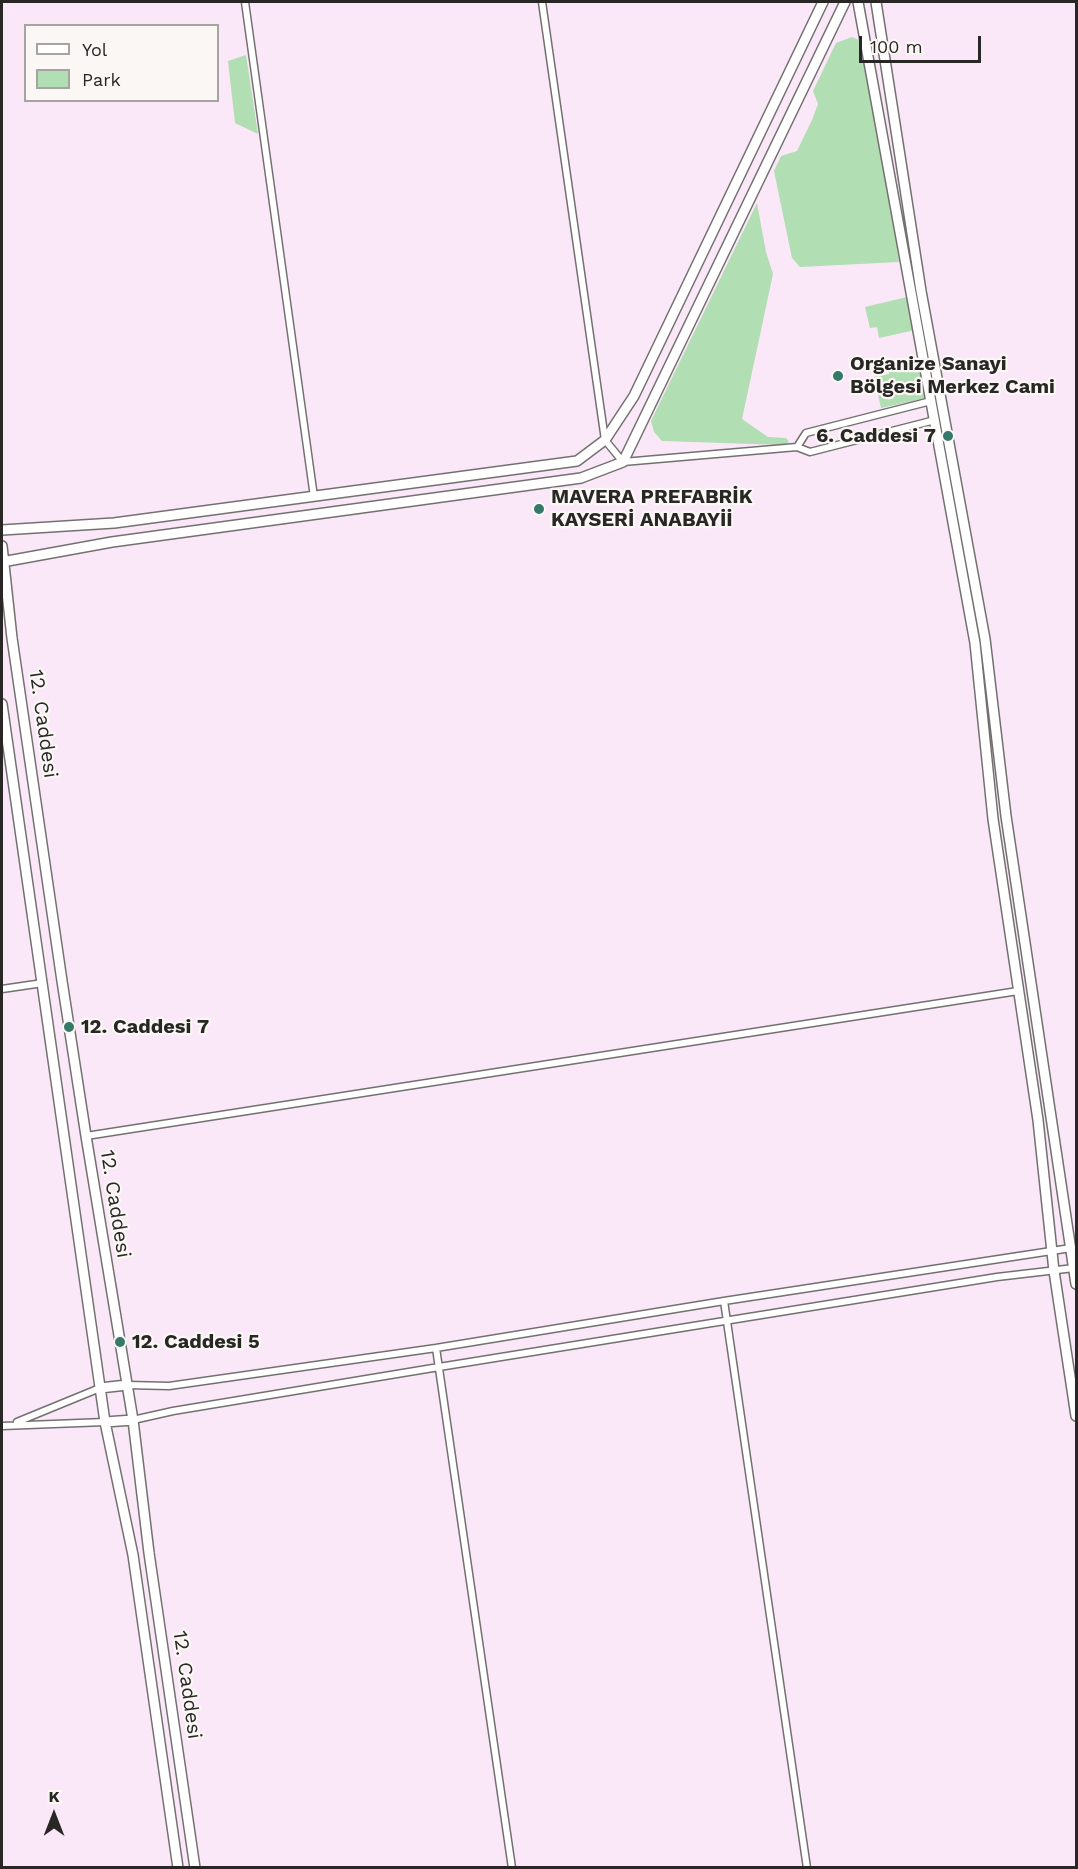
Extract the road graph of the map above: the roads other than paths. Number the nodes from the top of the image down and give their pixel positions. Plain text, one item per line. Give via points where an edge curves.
1 (245, 2) edge
2 (542, 2) edge
3 (823, 2) edge
4 (844, 2) edge
5 (858, 2) edge
6 (876, 2) edge
7 (931, 401) junction
8 (935, 420) junction
9 (605, 440) junction
10 (797, 447) junction
11 (623, 462) junction
12 (314, 496) junction
13 (317, 513) junction
14 (2, 530) edge
15 (2, 546) edge
16 (2, 561) edge
17 (2, 704) edge
18 (42, 983) junction
19 (2, 988) edge
20 (1018, 991) junction
21 (86, 1136) junction
22 (1052, 1251) junction
23 (1074, 1254) edge
24 (1074, 1268) junction
25 (1054, 1271) junction
26 (1077, 1284) edge
27 (724, 1301) junction
28 (727, 1320) junction
29 (436, 1348) junction
30 (439, 1366) junction
31 (127, 1385) junction
32 (100, 1388) junction
33 (1077, 1416) edge
34 (134, 1420) junction
35 (105, 1422) junction
36 (14, 1424) junction
37 (2, 1426) edge
38 (178, 1868) edge
39 (195, 1868) edge
40 (512, 1868) edge
41 (807, 1868) edge

1 - 12 street
2 - 9 street
3 - 9 street via 634,396
4 - 11 street
5 - 7 street
6 - 23 street via 921,291 985,639 1006,816
7 - 8 street
7 - 10 street via 806,433
8 - 10 street via 810,452
8 - 20 street via 975,643 993,819
9 - 11 street
9 - 12 street via 577,461
10 - 11 street
11 - 13 street via 581,478
12 - 13 street
12 - 14 street via 114,522
13 - 16 street
15 - 16 street, 12. Caddesi
16 - 21 street, 12. Caddesi
17 - 18 street, 12. Caddesi
18 - 19 street
18 - 32 street, 12. Caddesi
20 - 21 street
20 - 22 street via 1038,1120
21 - 31 street, 12. Caddesi
22 - 23 street
22 - 25 street
22 - 27 street
23 - 24 street
24 - 25 street
24 - 26 street
25 - 28 street
25 - 33 street
27 - 28 street
27 - 29 street
28 - 30 street
28 - 41 street
29 - 30 street
29 - 31 street via 169,1386
30 - 34 street
30 - 40 street
31 - 32 street
31 - 34 street, 12. Caddesi
32 - 35 street, 12. Caddesi
32 - 36 street
34 - 35 street
34 - 39 street, 12. Caddesi via 149,1553
35 - 36 street
35 - 38 street, 12. Caddesi via 133,1555
36 - 37 street

